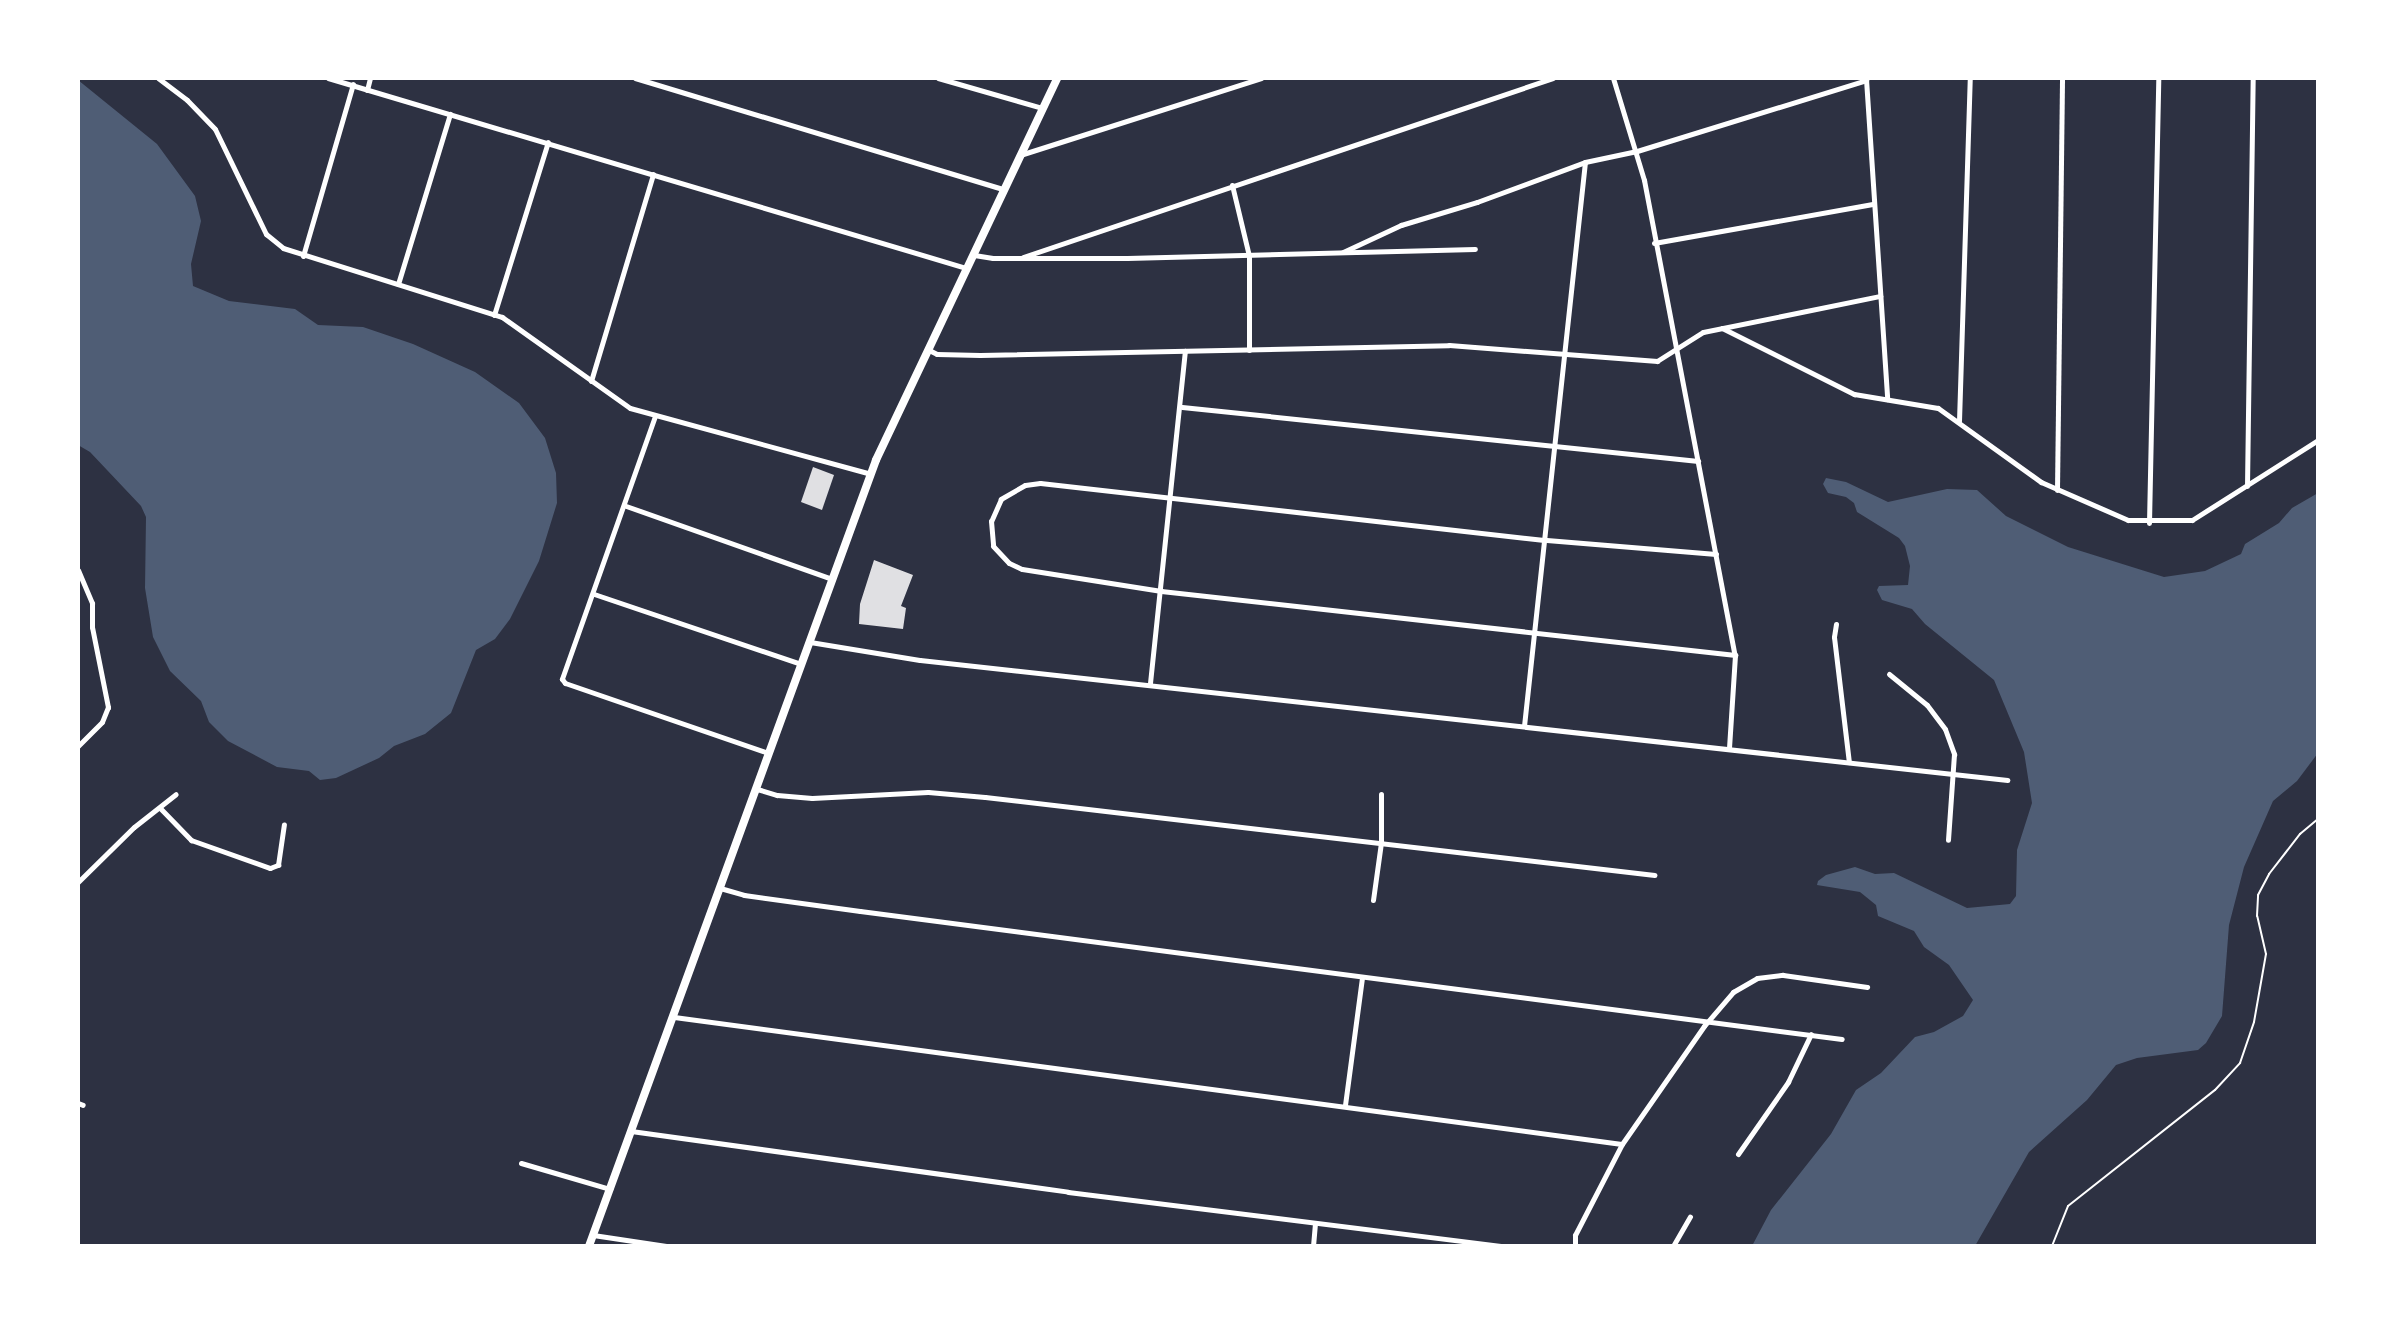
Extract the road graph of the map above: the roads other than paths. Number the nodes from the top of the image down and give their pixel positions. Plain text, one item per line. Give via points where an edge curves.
1 (158, 78) edge
2 (328, 78) edge
3 (370, 78) edge
4 (635, 78) edge
5 (938, 78) edge
6 (1057, 78) edge
7 (1261, 78) edge
8 (1553, 78) edge
9 (1613, 78) edge
10 (1970, 78) edge
11 (2062, 78) edge
12 (2158, 78) edge
13 (2253, 78) edge
14 (1866, 79) edge
15 (353, 84) junction
16 (367, 90) junction
17 (1043, 108) junction
18 (450, 114) junction
19 (548, 142) junction
20 (1637, 151) junction
21 (1019, 156) junction
22 (1585, 162) junction
23 (653, 174) junction
24 (1232, 185) junction
25 (1003, 189) junction
26 (1873, 204) junction
27 (1654, 243) junction
28 (1475, 249) dead end
29 (1343, 252) junction
30 (974, 255) junction
31 (303, 256) junction
32 (1249, 256) junction
33 (1023, 257) junction
34 (966, 268) junction
35 (398, 284) junction
36 (1880, 296) junction
37 (494, 315) junction
38 (1721, 328) junction
39 (927, 349) junction
40 (1185, 351) junction
41 (1249, 351) junction
42 (1676, 351) junction
43 (1565, 354) junction
44 (591, 381) junction
45 (1887, 399) junction
46 (1182, 407) junction
47 (655, 416) junction
48 (1959, 421) junction
49 (2318, 440) edge
50 (1554, 447) junction
51 (1699, 462) junction
52 (871, 474) junction
53 (2247, 486) junction
54 (2057, 490) junction
55 (1172, 497) junction
56 (626, 506) junction
57 (2149, 523) junction
58 (1544, 540) junction
59 (1716, 554) junction
60 (78, 570) edge
61 (833, 579) junction
62 (1161, 591) junction
63 (594, 594) junction
64 (1836, 624) dead end
65 (1536, 633) junction
66 (810, 642) junction
67 (1735, 655) junction
68 (802, 665) junction
69 (1889, 674) dead end
70 (1150, 683) junction
71 (1524, 726) junction
72 (78, 746) edge
73 (1729, 747) junction
74 (770, 754) junction
75 (1849, 762) junction
76 (1955, 774) junction
77 (2007, 780) dead end
78 (757, 789) junction
79 (176, 794) dead end
80 (1381, 794) dead end
81 (160, 808) junction
82 (284, 824) dead end
83 (1948, 840) dead end
84 (1381, 842) junction
85 (1654, 875) dead end
86 (78, 882) edge
87 (720, 888) junction
88 (1373, 900) dead end
89 (1362, 978) junction
90 (1867, 987) dead end
91 (673, 1016) junction
92 (1708, 1020) junction
93 (1811, 1034) junction
94 (1842, 1039) dead end
95 (1345, 1105) junction
96 (631, 1131) junction
97 (1622, 1144) junction
98 (1738, 1154) dead end
99 (521, 1163) dead end
100 (610, 1189) junction
101 (1690, 1217) dead end
102 (1315, 1224) junction
103 (593, 1235) junction
104 (589, 1246) edge
105 (666, 1246) edge
106 (1313, 1246) edge
107 (1503, 1246) edge
108 (1575, 1246) edge
109 (1673, 1246) edge

1 - 31 street via 215,129 270,240
2 - 15 street
3 - 16 street
4 - 25 street
5 - 17 street
6 - 17 main road
7 - 21 street
8 - 24 street
9 - 20 street
10 - 48 street
11 - 54 street
12 - 57 street
13 - 53 street
14 - 20 street
14 - 26 street
15 - 16 street
15 - 31 street
16 - 18 street
17 - 21 main road
18 - 19 street
18 - 35 street
19 - 23 street
19 - 37 street
20 - 22 street
20 - 27 street
21 - 25 main road
22 - 29 street via 1401,225
22 - 43 street
23 - 34 street
23 - 44 street
24 - 32 street
24 - 33 street
25 - 30 main road
26 - 27 street
26 - 36 street
27 - 42 street
28 - 29 street
29 - 32 street
30 - 33 street
30 - 34 main road
31 - 35 street
32 - 33 street
32 - 41 street
34 - 39 main road
35 - 37 street
36 - 38 street
36 - 45 street
37 - 44 street via 518,326
38 - 42 street via 1696,335
38 - 45 street via 1854,394
39 - 40 street via 980,355
39 - 52 main road
40 - 41 street
40 - 46 street
41 - 43 street via 1449,345
42 - 43 street via 1657,361
42 - 51 street
43 - 50 street
44 - 47 street via 630,408
45 - 48 street via 1938,408
46 - 50 street
46 - 55 street
47 - 52 street
47 - 56 street
48 - 54 street
49 - 53 street
50 - 51 street
50 - 58 street
51 - 59 street
52 - 61 main road
53 - 57 street via 2192,520
54 - 57 street via 2108,514
55 - 58 street
55 - 62 street
55 - 62 street via 1025,485 1001,499 991,520 993,546 1022,569
56 - 61 street
56 - 63 street
58 - 59 street
58 - 65 street
59 - 67 street
60 - 72 street via 92,603 108,707 97,728
61 - 66 main road
62 - 65 street
62 - 70 street
63 - 68 street
63 - 74 street via 565,670 565,683
64 - 75 street
65 - 67 street
65 - 71 street
66 - 68 main road
66 - 70 street via 920,660
67 - 73 street
68 - 74 main road
69 - 76 street via 1927,705 1945,729
70 - 71 street
71 - 73 street
73 - 75 street
74 - 78 main road
75 - 76 street
76 - 77 street
76 - 83 street
78 - 84 street via 812,798 971,795
78 - 87 main road
79 - 81 street
80 - 84 street
81 - 82 street via 191,840 270,868 278,865
81 - 86 street
84 - 85 street
84 - 88 street
87 - 89 street via 754,897
87 - 91 main road
89 - 92 street
89 - 95 street
90 - 92 street via 1783,975 1757,978 1733,992
91 - 95 street
91 - 96 main road
92 - 93 street
92 - 97 street
93 - 94 street
93 - 98 street via 1788,1082
95 - 97 street
96 - 100 main road
96 - 102 street
97 - 108 street via 1575,1235
99 - 100 street
100 - 103 main road
101 - 109 street
102 - 106 street
102 - 107 street
103 - 104 main road
103 - 105 street

